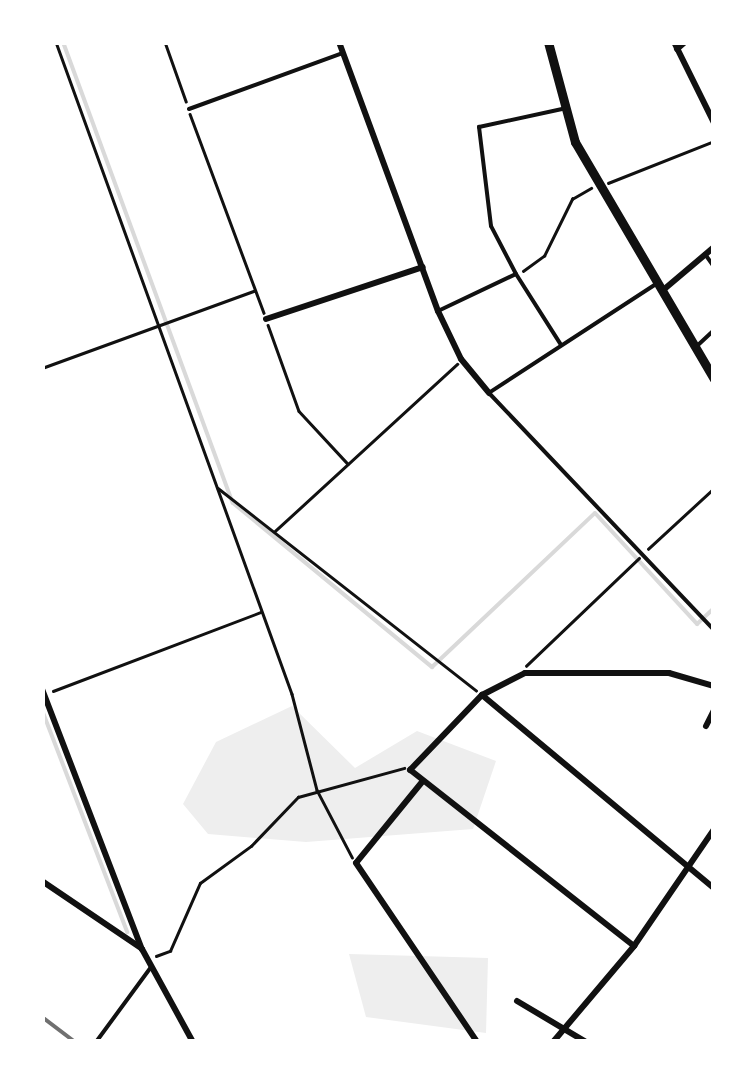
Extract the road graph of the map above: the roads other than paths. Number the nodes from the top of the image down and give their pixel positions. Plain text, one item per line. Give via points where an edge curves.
1 (339, 42) edge
2 (548, 42) edge
3 (684, 42) edge
4 (675, 46) edge
5 (343, 53) junction
6 (188, 109) road end
7 (562, 109) junction
8 (714, 123) edge
9 (714, 247) edge
10 (705, 254) junction
11 (714, 267) edge
12 (423, 268) junction
13 (516, 274) junction
14 (659, 288) junction
15 (438, 312) junction
16 (266, 319) road end
17 (714, 330) edge
18 (562, 345) junction
19 (695, 348) junction
20 (714, 379) edge
21 (489, 393) junction
22 (714, 630) edge
23 (714, 686) edge
24 (44, 692) edge
25 (482, 694) junction
26 (714, 710) edge
27 (706, 726) dead end
28 (422, 782) junction
29 (714, 829) edge
30 (689, 868) junction
31 (42, 881) edge
32 (714, 888) edge
33 (634, 946) junction
34 (142, 948) junction
35 (149, 963) junction
36 (517, 1002) dead end
37 (566, 1028) junction
38 (96, 1042) edge
39 (193, 1042) edge
40 (476, 1042) edge
41 (553, 1042) edge
42 (586, 1042) edge

1 - 5 street
2 - 7 street
3 - 4 street
4 - 8 street
5 - 6 lane
5 - 12 street
7 - 13 lane via 479,126 491,226
7 - 14 street
9 - 10 street
10 - 11 lane
10 - 14 street
12 - 15 street
12 - 16 street
13 - 15 lane
13 - 18 lane
14 - 18 lane
14 - 19 street
15 - 21 street via 461,360
17 - 19 lane
18 - 21 lane
19 - 20 street
21 - 22 lane
23 - 25 street via 669,673 525,673
24 - 34 street
25 - 28 street via 410,770
25 - 30 street
26 - 27 street
28 - 33 street
28 - 40 street via 356,862
29 - 30 street
30 - 32 street
30 - 33 street
31 - 34 street
33 - 37 street
34 - 35 street
35 - 38 lane
35 - 39 street
36 - 37 street
37 - 41 street
37 - 42 street

